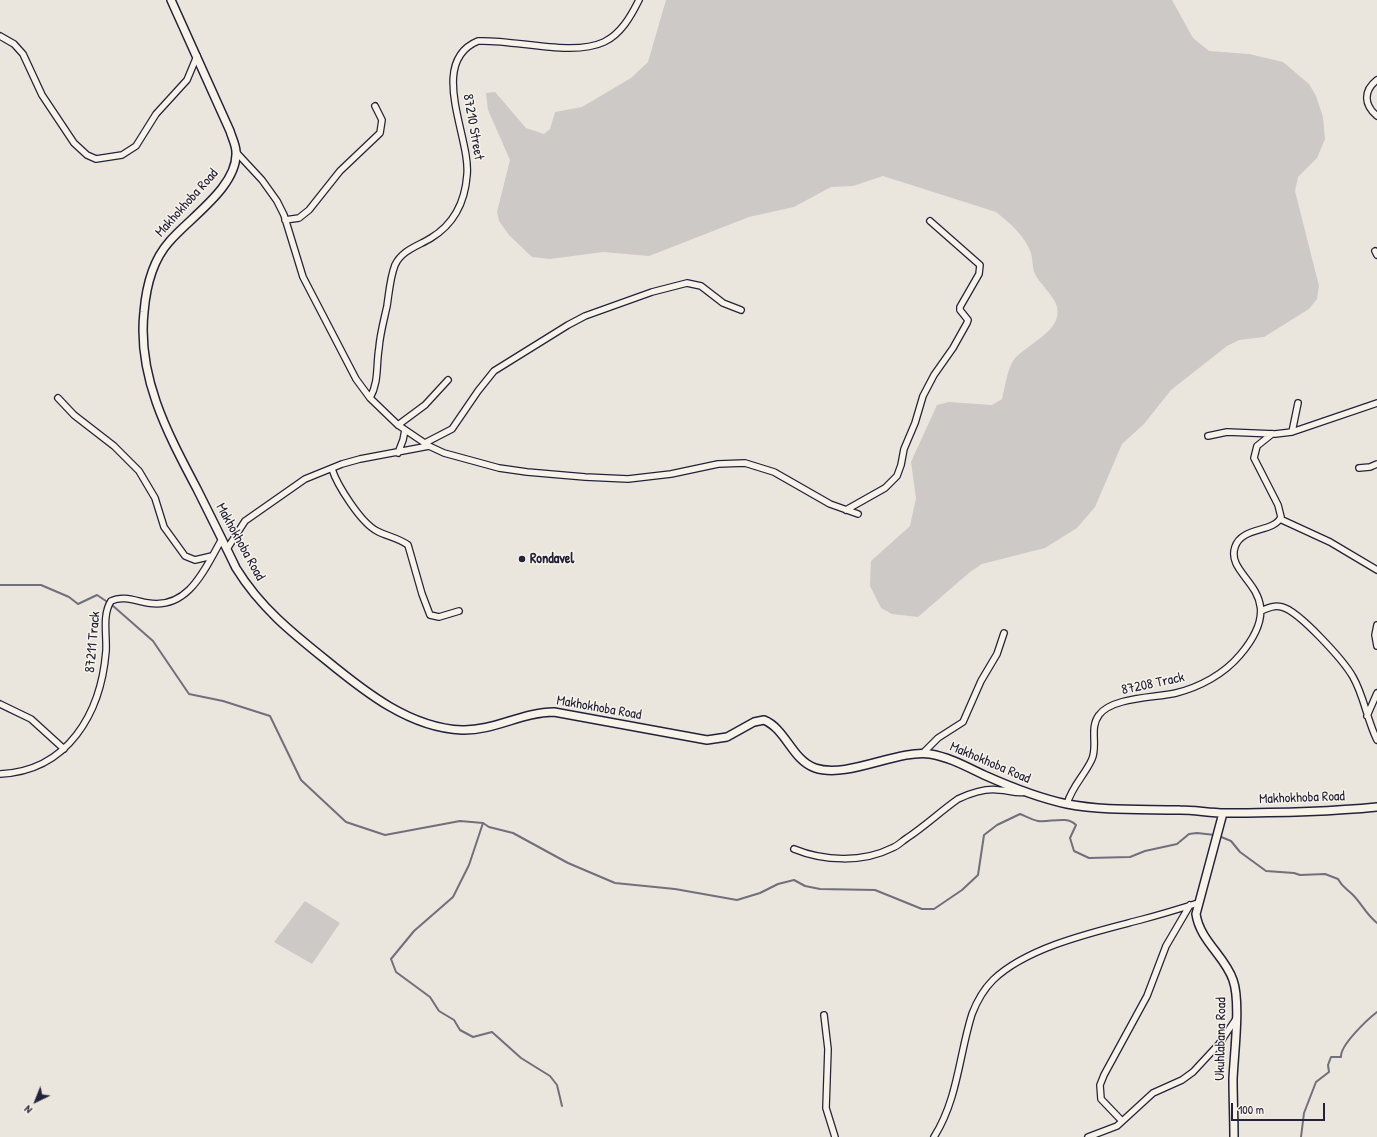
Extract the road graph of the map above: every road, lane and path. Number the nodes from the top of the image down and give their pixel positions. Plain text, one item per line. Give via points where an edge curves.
1 (170, 0) edge
2 (639, 0) edge
3 (0, 36) edge
4 (197, 56) junction
5 (1377, 80) edge
6 (375, 106) dead end
7 (1377, 116) edge
8 (236, 152) junction
9 (285, 220) junction
10 (930, 221) dead end
11 (741, 310) dead end
12 (448, 380) dead end
13 (58, 398) dead end
14 (370, 398) junction
15 (1298, 403) dead end
16 (1377, 403) edge
17 (398, 424) junction
18 (405, 430) junction
19 (1292, 432) junction
20 (1272, 434) junction
21 (1208, 436) dead end
22 (427, 445) junction
23 (398, 453) junction
24 (1377, 464) edge
25 (1359, 468) dead end
26 (332, 469) junction
27 (846, 510) junction
28 (858, 514) dead end
29 (1280, 519) junction
30 (222, 539) junction
31 (227, 549) junction
32 (212, 556) junction
33 (1377, 570) edge
34 (460, 611) dead end
35 (1261, 611) junction
36 (1377, 625) edge
37 (1004, 633) dead end
38 (1377, 646) edge
39 (1377, 693) edge
40 (0, 704) edge
41 (1367, 716) junction
42 (1377, 740) edge
43 (64, 749) junction
44 (923, 753) junction
45 (0, 774) edge
46 (1025, 792) junction
47 (1068, 804) junction
48 (1377, 807) edge
49 (1223, 813) junction
50 (794, 849) dead end
51 (1198, 903) junction
52 (1190, 905) junction
53 (824, 1015) dead end
54 (1236, 1019) junction
55 (1122, 1121) junction
56 (834, 1137) edge
57 (934, 1137) edge
58 (1088, 1137) edge
59 (1234, 1137) edge

1 - 4 street
2 - 14 street, 87210 Street via 621,28 609,39 596,45 566,47 483,41 471,44 461,54 454,72 454,98 468,167 466,188 457,212 448,225 402,254 395,265 379,348 377,386
3 - 4 street via 14,44 23,54 42,95 74,144 96,159 122,155 136,146 156,114 187,80
4 - 8 street via 230,131
5 - 7 street via 1367,92 1366,101
6 - 9 street via 382,120 380,133 340,170 309,210 299,218
8 - 9 street via 273,194
8 - 30 street, Makhokhoba Road via 226,183 168,242 157,259 150,279 144,312 144,351 154,398 174,445
9 - 14 street via 303,277 349,368
10 - 27 street via 980,264 979,274 960,307 968,320 954,348 934,375 923,396 897,476 885,488
11 - 22 street via 723,303 701,286 687,283 652,292 585,316 494,371 452,430
12 - 17 street via 425,405
13 - 32 street via 74,415 120,451 139,471 155,498 164,527 183,553 195,560
14 - 17 street
15 - 19 street
16 - 19 street
17 - 18 street
18 - 22 street
18 - 23 street
19 - 20 street
20 - 21 street via 1227,432
20 - 29 street via 1257,446 1254,458 1278,505
22 - 23 street
22 - 27 street via 451,455 499,468 585,477 628,479 671,474 718,464 745,463 774,472 830,504
23 - 26 street via 372,456
24 - 25 street
26 - 31 street via 305,479 253,515 240,528
26 - 34 street via 336,483 366,524 408,545 430,615 439,616
27 - 28 street
29 - 33 street via 1330,542
29 - 35 street via 1274,524 1251,532 1235,546 1234,559 1258,595
30 - 31 street, Makhokhoba Road
30 - 32 street, 87211 Track
31 - 44 street, Makhokhoba Road via 246,584 276,619 356,685 389,706 426,723 449,729 475,730 531,714 554,712 708,740 727,737 754,722 764,720 774,727 800,758 816,768 848,768
32 - 43 street, 87211 Track via 196,582 178,599 165,604 121,598 110,603 106,612 106,649 102,682 86,719
35 - 41 street via 1271,607 1284,607 1330,647 1354,677
35 - 47 street, 87208 Track via 1258,626 1246,647 1221,672 1177,693 1118,703 1100,713 1094,727 1094,754 1070,793
36 - 38 street
37 - 44 street via 997,654 981,681 963,722 938,738
39 - 41 street
40 - 43 street via 31,719
41 - 42 street
43 - 45 street, 87211 Track via 50,761 37,767 22,772
44 - 46 street, Makhokhoba Road via 956,761
46 - 47 street, Makhokhoba Road
46 - 50 street via 988,790 966,795 893,848 880,853 863,857 834,858 805,854
47 - 49 street, Makhokhoba Road via 1125,810
48 - 49 street, Makhokhoba Road
49 - 51 street, Ukuhlabana Road
51 - 52 street
51 - 54 street, Ukuhlabana Road via 1196,914 1199,929 1233,980
52 - 55 street via 1166,946 1147,996 1101,1081 1101,1099
52 - 57 street via 1091,932 1032,955 994,980 980,995 976,1005 958,1079
53 - 56 street via 828,1049 826,1098
54 - 55 street via 1219,1044 1193,1072 1153,1093
54 - 59 street, Ukuhlabana Road
55 - 58 street via 1111,1129

